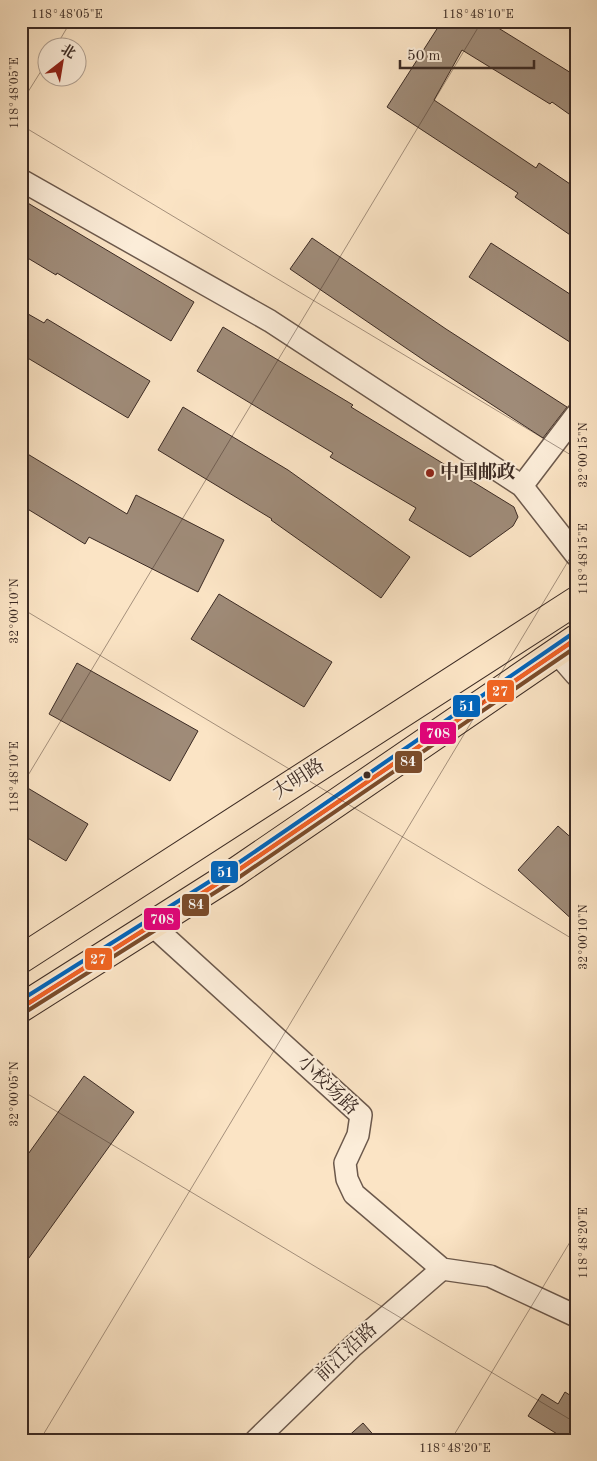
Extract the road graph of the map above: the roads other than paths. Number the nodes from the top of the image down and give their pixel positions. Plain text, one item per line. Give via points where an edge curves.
1 (21, 180) edge
2 (576, 414) edge
3 (522, 486) junction
4 (576, 555) edge
5 (576, 602) edge
6 (566, 646) edge
7 (576, 676) edge
8 (154, 926) junction
9 (21, 959) edge
10 (21, 1008) edge
11 (442, 1269) junction
12 (576, 1316) edge
13 (256, 1440) edge

1 - 3 street via 270,321
2 - 3 street
3 - 4 street
5 - 9 main road, 大明路
6 - 7 street
6 - 8 main road
8 - 10 main road
8 - 11 street, 小校场路 via 361,1114 358,1134 345,1163 354,1194
11 - 12 street via 490,1276
11 - 13 street, 前江沿路 via 353,1346

